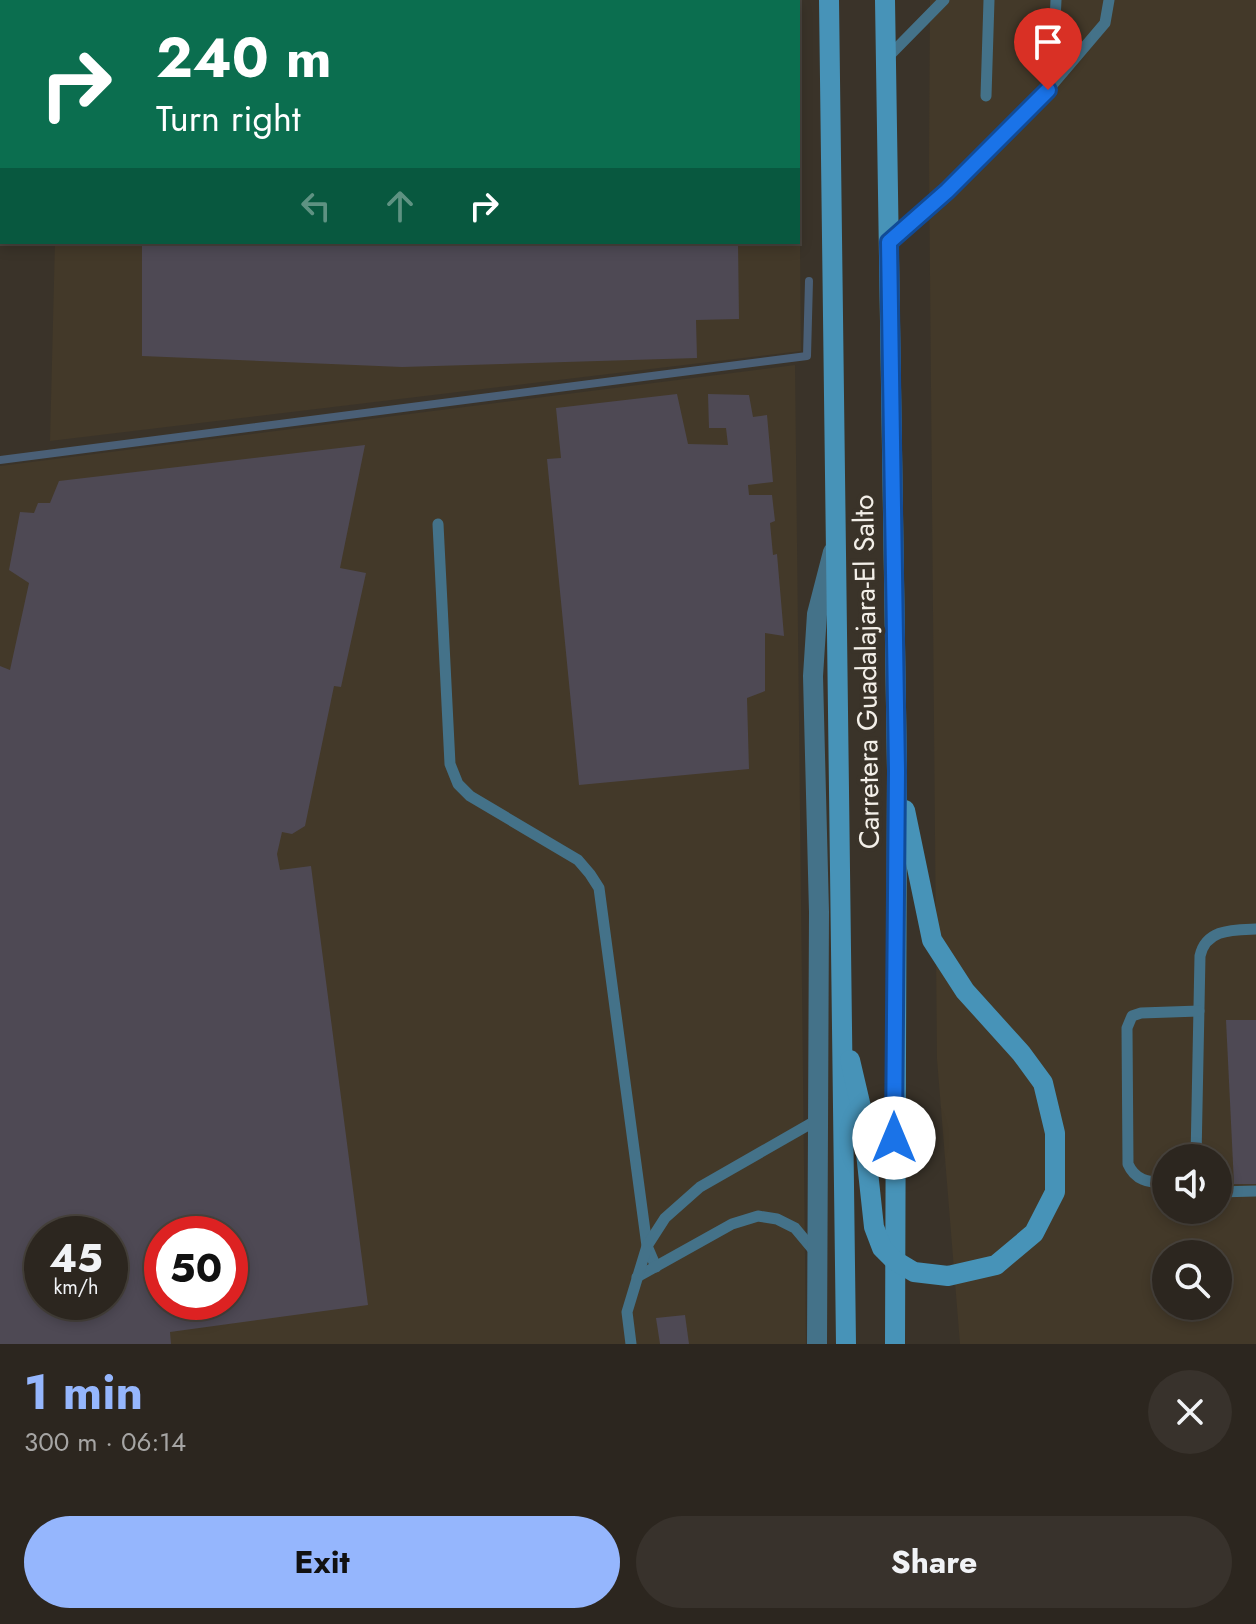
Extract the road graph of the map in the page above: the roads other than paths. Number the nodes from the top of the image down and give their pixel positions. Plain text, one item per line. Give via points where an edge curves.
1 (829, 0) edge
2 (885, 0) edge
3 (944, 0) edge
4 (989, 0) edge
5 (1056, 0) edge
6 (1109, 0) edge
7 (1055, 21) dead end
8 (886, 59) junction
9 (986, 96) dead end
10 (889, 242) junction
11 (438, 524) dead end
12 (836, 540) junction
13 (897, 771) junction
14 (1256, 929) edge
15 (1199, 1011) junction
16 (841, 1023) junction
17 (817, 1120) junction
18 (1196, 1144) edge
19 (1152, 1183) edge
20 (1256, 1191) edge
21 (1232, 1192) edge
22 (647, 1246) junction
23 (816, 1254) junction
24 (894, 1260) junction
25 (656, 1267) junction
26 (637, 1277) junction
27 (631, 1344) edge
28 (817, 1344) edge
29 (846, 1344) edge
30 (895, 1344) edge

1 - 12 main road, Carretera Guadalajara-El Salto
2 - 8 main road, Carretera Guadalajara-El Salto
3 - 8 lane
4 - 9 lane
5 - 7 lane
6 - 10 lane via 1105,23 1048,90
8 - 10 main road, Carretera Guadalajara-El Salto
10 - 13 main road, Carretera Guadalajara-El Salto
11 - 22 lane via 450,764 470,796 578,860 599,888
12 - 16 main road, Carretera Guadalajara-El Salto
12 - 17 street via 817,614 813,676
13 - 24 main road, Carretera Guadalajara-El Salto
13 - 24 main road via 932,940 965,991 1043,1083 1055,1133 1055,1192 1034,1233 996,1265 948,1276 914,1272
14 - 15 lane via 1211,935 1203,944
15 - 18 lane
15 - 19 lane via 1141,1013 1132,1016 1127,1028 1128,1164 1133,1175
16 - 24 main road via 861,1107 874,1227 882,1248
16 - 29 main road, Carretera Guadalajara-El Salto
17 - 22 lane via 700,1187 665,1218
17 - 23 street
20 - 21 lane
22 - 25 lane
22 - 26 lane
23 - 25 lane via 795,1228 758,1216 732,1224
23 - 28 street
24 - 30 main road, Carretera Guadalajara-El Salto
25 - 26 lane
26 - 27 lane via 627,1312

